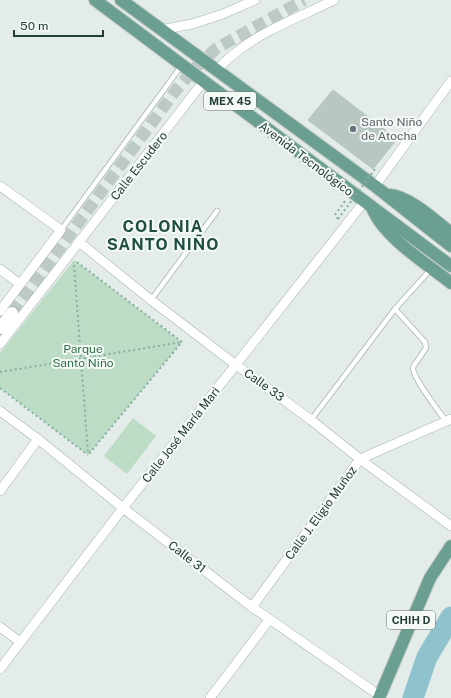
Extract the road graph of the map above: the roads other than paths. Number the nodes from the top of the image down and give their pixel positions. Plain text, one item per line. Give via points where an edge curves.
1 (95, 0) edge
2 (121, 0) edge
3 (255, 0) edge
4 (334, 0) edge
5 (161, 30) junction
6 (182, 65) junction
7 (216, 71) junction
8 (451, 81) edge
9 (204, 82) junction
10 (0, 186) edge
11 (375, 186) junction
12 (368, 205) junction
13 (217, 211) dead end
14 (61, 230) junction
15 (448, 239) edge
16 (79, 242) junction
17 (451, 266) edge
18 (432, 268) junction
19 (0, 269) edge
20 (451, 283) edge
21 (20, 284) junction
22 (151, 300) junction
23 (395, 309) junction
24 (6, 312) edge
25 (0, 328) edge
26 (0, 344) edge
27 (236, 365) junction
28 (0, 411) edge
29 (311, 420) junction
30 (448, 420) edge
31 (38, 439) junction
32 (360, 459) junction
33 (0, 491) edge
34 (123, 508) junction
35 (451, 526) edge
36 (451, 546) edge
37 (252, 607) junction
38 (269, 620) junction
39 (0, 627) edge
40 (20, 642) junction
41 (0, 669) edge
42 (379, 697) edge
43 (210, 698) edge

1 - 6 main road, Avenida Tecnológico / MEX 45
2 - 5 main road, Avenida Tecnológico / MEX 45
3 - 5 street via 192,24
4 - 7 street via 250,42
5 - 7 main road, Avenida Tecnológico / MEX 45
6 - 9 main road, Avenida Tecnológico / MEX 45
6 - 14 lane
7 - 11 main road, Avenida Tecnológico / MEX 45
8 - 11 street
9 - 12 main road, Avenida Tecnológico / MEX 45
9 - 16 street, Calle Escudero
10 - 14 street
11 - 15 main road, MEX 45 via 385,194 409,201
12 - 17 main road, MEX 45
12 - 18 main road via 388,232
12 - 27 street, Calle José María Mari
13 - 22 lane
14 - 21 street
16 - 22 street, Calle 33
16 - 26 street, Calle Escudero
18 - 20 main road
18 - 23 lane
19 - 21 street
21 - 24 street
22 - 27 street, Calle 33
23 - 29 lane
23 - 30 lane via 425,342 426,348 412,370
24 - 25 street
27 - 29 street, Calle 33
27 - 34 street, Calle José María Mari
28 - 31 street, Calle 31
29 - 32 street, Calle 33
30 - 32 street, Calle J. Eligio Muñoz
31 - 33 street
31 - 34 street, Calle 31
32 - 35 street, Calle 33
32 - 37 street, Calle J. Eligio Muñoz
34 - 37 street, Calle 31
34 - 40 street, Calle José María Mari
36 - 42 main road, CHIH D via 430,578
37 - 38 street, Calle 31
38 - 42 street, Calle 31
38 - 43 street
39 - 40 street
40 - 41 street, Calle José María Mari

